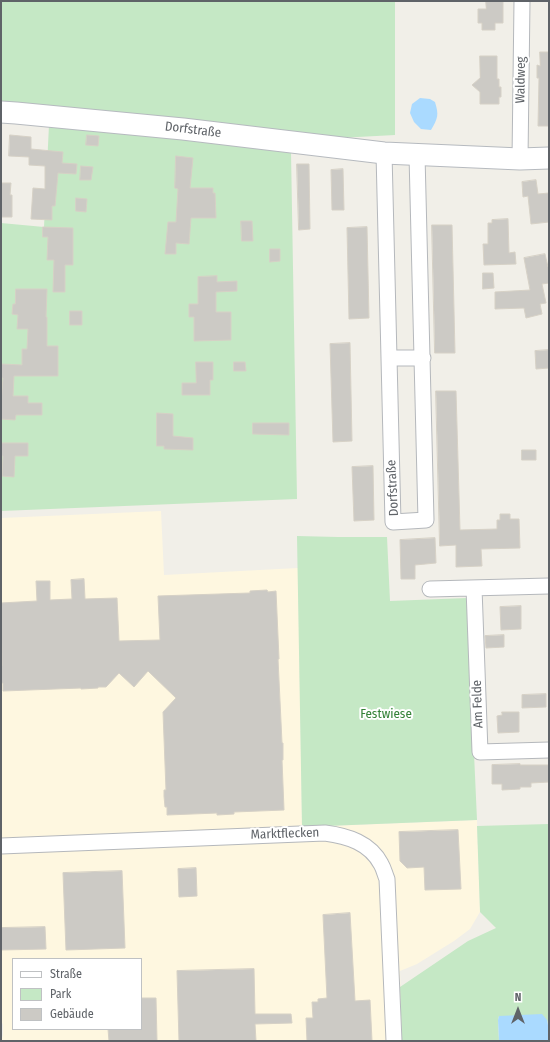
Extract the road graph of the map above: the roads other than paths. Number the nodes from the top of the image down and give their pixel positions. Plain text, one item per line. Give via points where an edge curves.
1 (522, 1) edge
2 (1, 112) edge
3 (384, 153) junction
4 (418, 155) junction
5 (549, 158) edge
6 (520, 159) junction
7 (389, 358) junction
8 (422, 358) junction
9 (549, 586) edge
10 (474, 588) junction
11 (430, 589) dead end
12 (549, 750) edge
13 (1, 846) edge
14 (394, 1041) edge

1 - 6 street, Waldweg
2 - 3 street, Dorfstraße via 183,128
3 - 4 street, Dorfstraße
3 - 7 street, Dorfstraße
4 - 6 street, Dorfstraße
4 - 8 street, Dorfstraße
5 - 6 street, Dorfstraße
7 - 8 street
7 - 8 street, Dorfstraße via 393,522 426,520
9 - 10 street
10 - 11 street
10 - 12 street, Am Felde via 480,752
13 - 14 street, Marktflecken via 326,833 355,840 381,864 387,880

